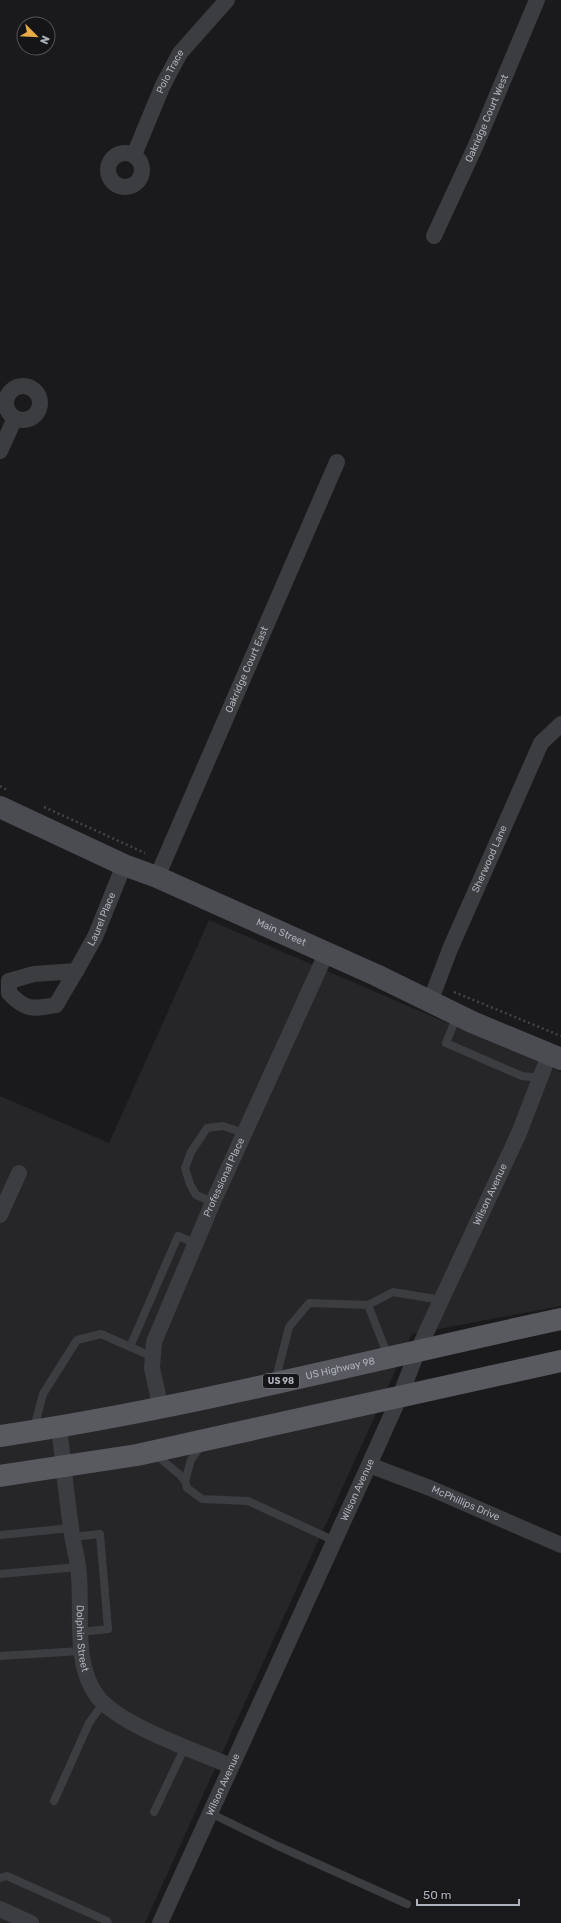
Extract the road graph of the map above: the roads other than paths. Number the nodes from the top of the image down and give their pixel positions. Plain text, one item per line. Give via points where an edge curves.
1 (227, 0) edge
2 (536, 0) edge
3 (134, 155) dead end
4 (434, 236) dead end
5 (15, 418) dead end
6 (0, 451) edge
7 (337, 462) dead end
8 (561, 724) edge
9 (0, 807) edge
10 (124, 865) junction
11 (157, 877) junction
12 (326, 954) junction
13 (76, 971) dead end
14 (430, 1002) junction
15 (458, 1015) junction
16 (555, 1057) edge
17 (541, 1078) junction
18 (244, 1133) junction
19 (19, 1173) dead end
20 (213, 1202) junction
21 (0, 1216) edge
22 (195, 1243) junction
23 (441, 1300) junction
24 (368, 1305) junction
25 (561, 1319) edge
26 (130, 1347) junction
27 (418, 1350) junction
28 (388, 1356) junction
29 (152, 1357) junction
30 (561, 1361) edge
31 (275, 1383) junction
32 (400, 1396) junction
33 (162, 1409) junction
34 (59, 1427) junction
35 (34, 1431) junction
36 (0, 1436) edge
37 (205, 1440) junction
38 (151, 1452) junction
39 (370, 1465) junction
40 (64, 1468) junction
41 (0, 1476) edge
42 (185, 1481) junction
43 (72, 1532) junction
44 (0, 1536) edge
45 (335, 1541) junction
46 (561, 1545) edge
47 (78, 1567) junction
48 (0, 1574) edge
49 (80, 1632) junction
50 (81, 1651) junction
51 (0, 1656) edge
52 (104, 1702) junction
53 (185, 1747) junction
54 (231, 1766) junction
55 (54, 1801) dead end
56 (154, 1812) dead end
57 (210, 1813) junction
58 (0, 1878) edge
59 (407, 1904) dead end
60 (0, 1908) edge
61 (31, 1923) edge
62 (108, 1923) edge
63 (160, 1923) edge

1 - 3 street, Polo Trace via 180,53 163,85
2 - 4 street, Oakridge Court West via 476,145
5 - 6 street
7 - 11 street, Oakridge Court East
8 - 14 street, Sherwood Lane via 541,743 450,949
9 - 10 main road, Main Street
10 - 11 main road, Main Street
10 - 13 street, Laurel Place via 95,937
11 - 12 main road, Main Street
12 - 14 main road, Main Street
12 - 18 street, Professional Place
14 - 15 main road, Main Street
15 - 16 main road, Main Street
15 - 17 lane via 446,1043 522,1076
16 - 17 street, Wilson Avenue
17 - 23 street, Wilson Avenue via 519,1133
18 - 20 street, Professional Place
18 - 20 lane via 223,1126 207,1128 191,1152 185,1168 190,1184 196,1195
19 - 21 street
20 - 22 street, Professional Place
22 - 26 lane via 178,1236
22 - 29 street, Professional Place via 154,1342
23 - 24 lane via 393,1292
23 - 27 street, Wilson Avenue
24 - 28 lane
24 - 31 lane via 309,1303 289,1328
25 - 27 main road, US Highway 98 / US 98
26 - 29 lane
26 - 35 lane via 101,1334 77,1340 43,1394
27 - 28 main road, US Highway 98 / US 98
27 - 32 street, Wilson Avenue
28 - 31 main road, US Highway 98 / US 98
29 - 33 street, Professional Place via 152,1368
30 - 32 main road
31 - 33 main road, US Highway 98 / US 98
32 - 37 main road
32 - 39 street, Wilson Avenue
33 - 34 main road, US Highway 98 / US 98
34 - 35 main road, US Highway 98 / US 98
34 - 40 street, Dolphin Street
35 - 36 main road, US Highway 98 / US 98
37 - 38 main road
37 - 42 lane via 191,1460
38 - 40 main road
38 - 42 lane via 160,1457
39 - 45 street, Wilson Avenue
39 - 46 street, McPhillips Drive
40 - 41 main road
40 - 43 street, Dolphin Street
42 - 45 lane via 187,1488 202,1499 248,1501
43 - 44 lane
43 - 47 street, Dolphin Street
43 - 49 lane via 100,1534 108,1629
45 - 54 street, Wilson Avenue
47 - 48 lane
47 - 49 street, Dolphin Street
49 - 50 street, Dolphin Street
50 - 51 lane
50 - 52 street, Dolphin Street via 89,1681
52 - 53 street, Dolphin Street via 124,1718
52 - 55 lane via 89,1723
53 - 54 street, Dolphin Street
53 - 56 lane
54 - 57 street, Wilson Avenue
57 - 59 lane
57 - 63 street, Wilson Avenue
58 - 62 lane via 7,1876
60 - 61 street

